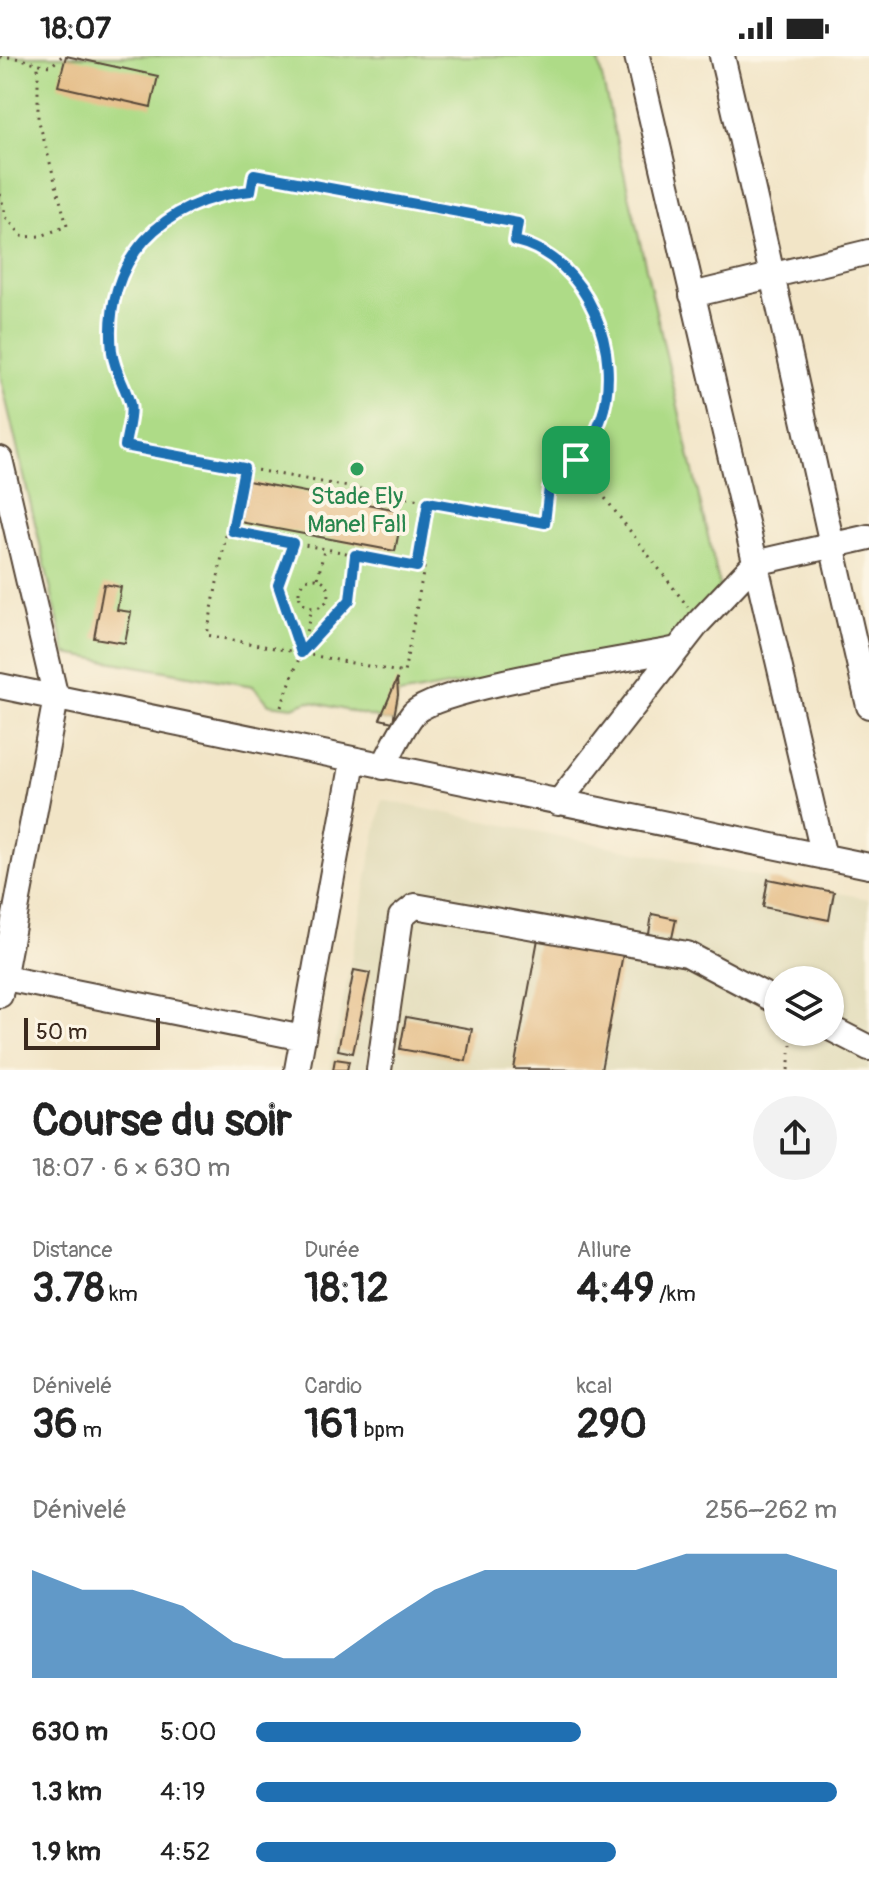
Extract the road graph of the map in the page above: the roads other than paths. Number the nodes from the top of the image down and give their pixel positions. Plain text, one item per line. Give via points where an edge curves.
1 (637, 56) edge
2 (722, 56) edge
3 (869, 252) edge
4 (773, 275) junction
5 (692, 295) junction
6 (0, 459) edge
7 (869, 537) edge
8 (831, 545) junction
9 (755, 563) junction
10 (678, 649) junction
11 (0, 686) edge
12 (56, 698) junction
13 (869, 706) edge
14 (353, 761) junction
15 (383, 767) junction
16 (558, 803) junction
17 (824, 857) junction
18 (869, 866) edge
19 (1, 983) edge
20 (764, 995) edge
21 (844, 1035) edge
22 (303, 1038) junction
23 (869, 1048) edge
24 (297, 1070) edge
25 (379, 1070) edge

1 - 5 street
2 - 4 street
3 - 4 street
4 - 5 street
4 - 8 street
5 - 9 street
6 - 12 street
7 - 8 street
8 - 9 street
8 - 13 street
9 - 10 street
9 - 17 street
10 - 15 street via 478,688 433,703 414,713
10 - 16 street
11 - 12 street
12 - 14 street
12 - 19 street
14 - 15 street
14 - 22 street
15 - 16 street
16 - 17 street
17 - 18 street
19 - 22 street
20 - 25 street via 687,954 415,906 401,917
21 - 23 street
22 - 24 street

